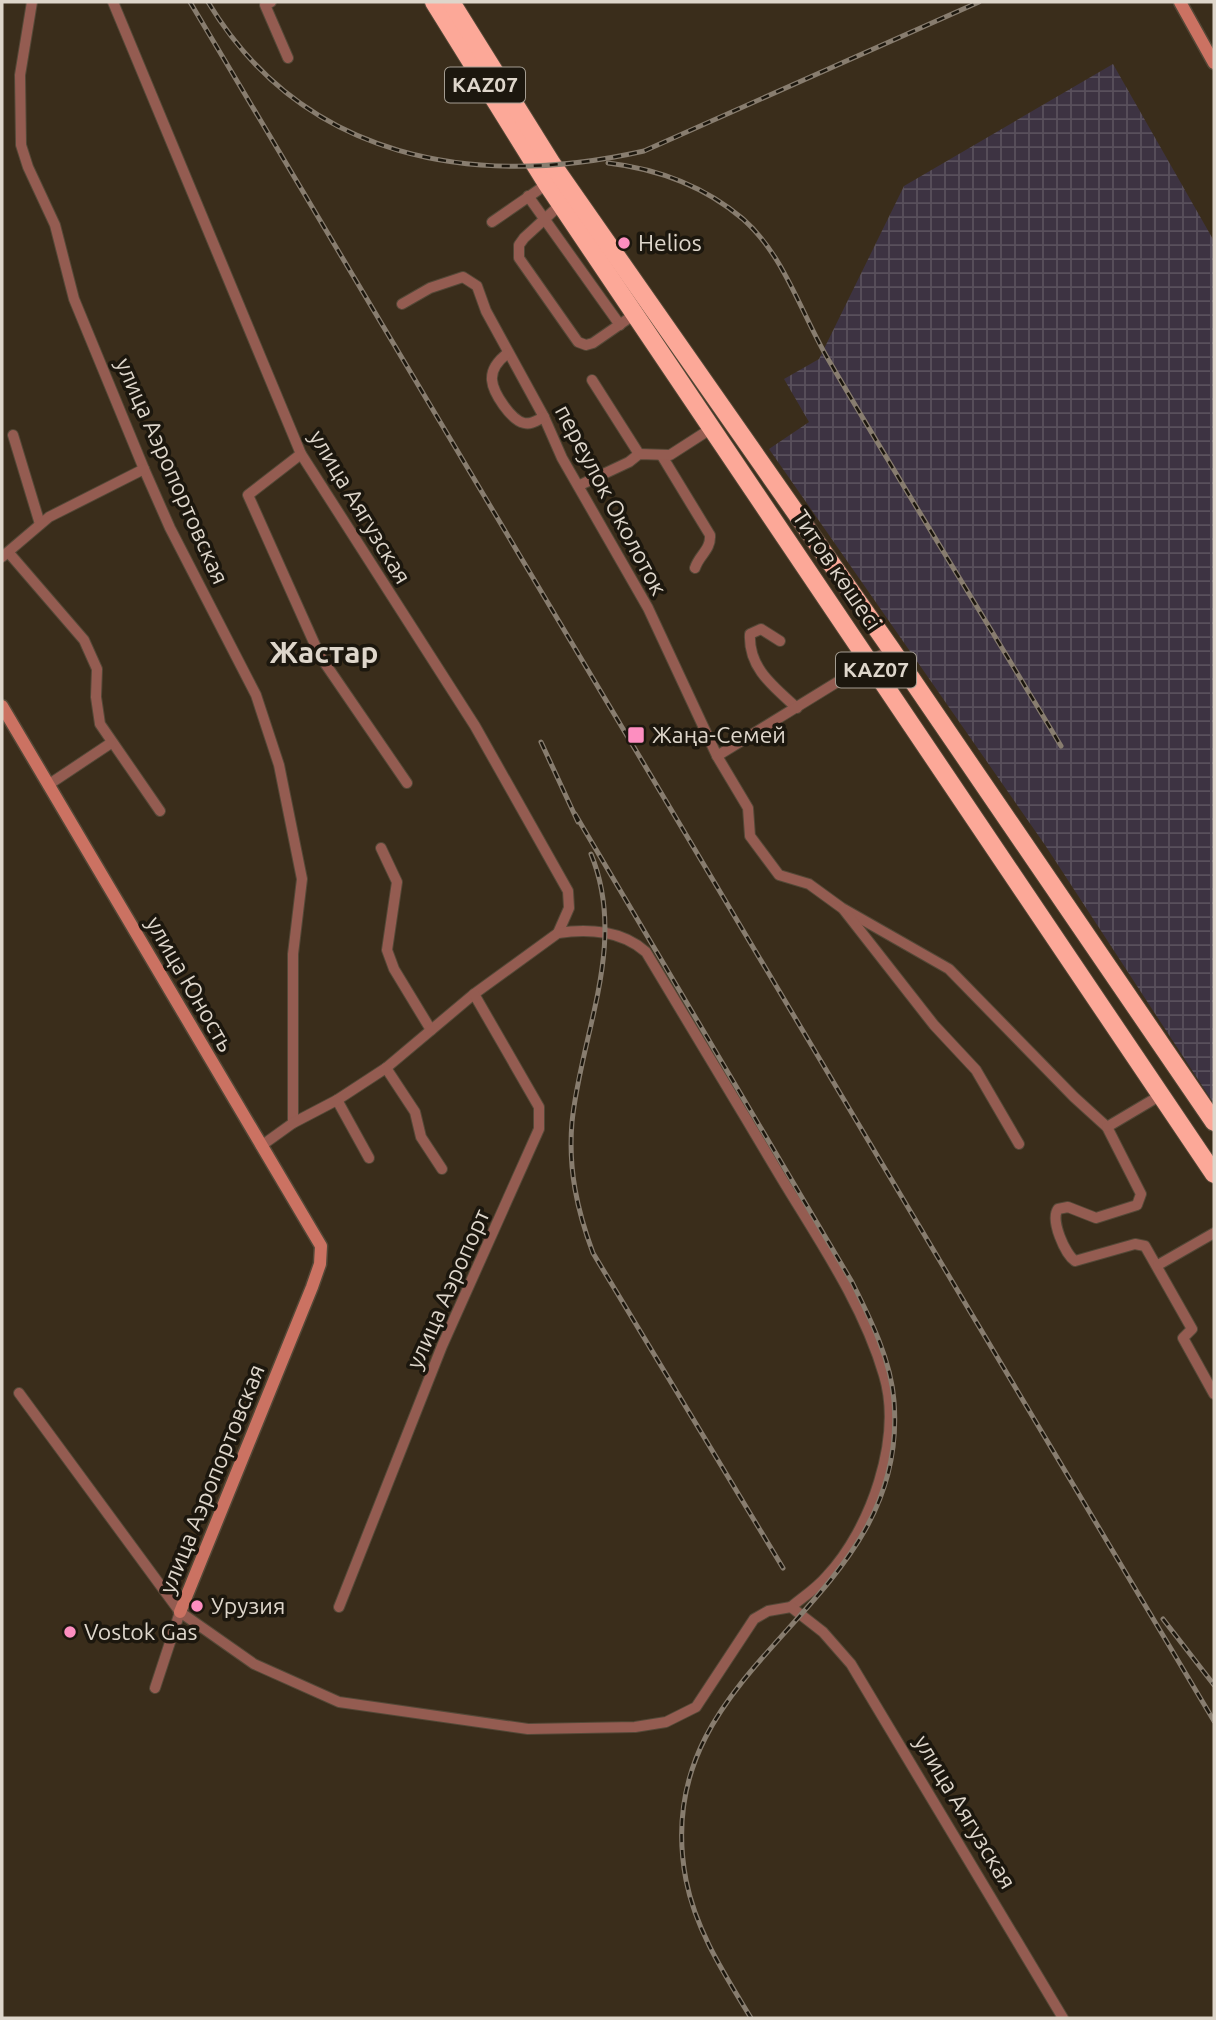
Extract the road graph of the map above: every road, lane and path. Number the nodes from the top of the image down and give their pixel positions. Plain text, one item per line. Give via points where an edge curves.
1 (32, 2) edge
2 (113, 2) edge
3 (434, 2) edge
4 (451, 2) edge
5 (1180, 2) edge
6 (266, 3) edge
7 (288, 58) dead end
8 (1214, 63) edge
9 (544, 166) junction
10 (547, 184) junction
11 (528, 196) junction
12 (561, 204) junction
13 (545, 220) junction
14 (492, 222) dead end
15 (402, 304) dead end
16 (627, 319) junction
17 (508, 353) junction
18 (592, 380) dead end
19 (544, 417) junction
20 (712, 428) junction
21 (13, 435) dead end
22 (300, 454) junction
23 (639, 454) junction
24 (662, 456) junction
25 (144, 469) junction
26 (580, 485) junction
27 (40, 524) junction
28 (5, 555) edge
29 (695, 568) dead end
30 (780, 641) dead end
31 (891, 649) junction
32 (870, 662) junction
33 (2, 706) edge
34 (797, 708) junction
35 (111, 743) junction
36 (717, 756) junction
37 (407, 783) dead end
38 (48, 785) junction
39 (160, 811) dead end
40 (382, 848) dead end
41 (842, 908) junction
42 (558, 933) junction
43 (474, 994) junction
44 (431, 1030) junction
45 (386, 1068) junction
46 (1161, 1095) junction
47 (337, 1100) junction
48 (1214, 1122) edge
49 (293, 1123) junction
50 (1107, 1127) junction
51 (1019, 1144) dead end
52 (261, 1146) junction
53 (369, 1158) dead end
54 (442, 1168) dead end
55 (1214, 1174) edge
56 (1214, 1233) edge
57 (1158, 1265) junction
58 (312, 1287) joint
59 (19, 1393) dead end
60 (1214, 1394) edge
61 (339, 1607) dead end
62 (791, 1607) junction
63 (180, 1612) junction
64 (155, 1688) dead end
65 (1063, 2018) edge

1 - 25 street, улица Аэропортовская via 21,60 21,145 55,225 74,299
2 - 22 street, улица Аягузская
3 - 9 highway, KAZ07
4 - 9 highway, KAZ07
5 - 8 street
6 - 7 street
9 - 10 highway, Титов көшесі / KAZ07
9 - 31 highway, Титов көшесі / KAZ07
10 - 11 street
10 - 12 highway, Титов көшесі / KAZ07
11 - 13 street
11 - 14 street
12 - 13 street
12 - 16 highway, Титов көшесі / KAZ07
13 - 16 street
13 - 16 street via 519,245 519,258 578,342 593,343
15 - 17 street, переулок Околоток via 463,277 472,281
16 - 20 highway, Титов көшесі / KAZ07
17 - 19 street, переулок Околоток
17 - 19 street via 498,361 492,379 499,397 522,423 532,424
18 - 23 street
19 - 26 street, переулок Околоток
20 - 24 street
20 - 32 highway, Титов көшесі / KAZ07
21 - 27 street
22 - 37 street via 247,495 320,656
22 - 42 street, улица Аягузская via 475,726 558,869 568,891 569,908
23 - 24 street
23 - 26 street
24 - 29 street via 710,535 707,551
25 - 27 street
25 - 49 street, улица Аэропортовская via 256,695 279,765 302,879 293,954
26 - 36 street, переулок Околоток via 648,608
27 - 28 street
28 - 35 street via 84,639 97,669 100,724
30 - 34 street via 761,629 750,634 760,673
31 - 32 street
31 - 48 highway, Титов көшесі / KAZ07
32 - 34 street
32 - 46 highway, Титов көшесі / KAZ07
33 - 38 street, улица Юность
34 - 36 street
35 - 38 street
35 - 39 street
36 - 41 street, переулок Околоток via 748,808 750,836 779,875 809,884
38 - 52 street, улица Юность
40 - 44 street via 397,882 387,950
41 - 50 street via 949,969
41 - 51 street via 934,1025 976,1070
42 - 43 street
42 - 62 street via 574,930 631,938 646,952 855,1301 884,1376 889,1398 887,1441 882,1476 868,1513 827,1577
43 - 44 street
43 - 61 street, улица Аэропорт via 539,1107 539,1129 442,1346
44 - 45 street
45 - 47 street
45 - 54 street via 415,1112 421,1137
46 - 50 street
46 - 55 highway, Титов көшесі / KAZ07
47 - 49 street
47 - 53 street
49 - 52 street
50 - 57 street via 1141,1200 1096,1218 1068,1207 1058,1209 1055,1220 1072,1260 1140,1243
52 - 58 street, улица Юность via 321,1246
56 - 57 street
57 - 60 street via 1192,1329 1183,1338
58 - 63 street, улица Аэропортовская
59 - 63 street
62 - 63 street via 754,1619 696,1707 666,1722 528,1729 339,1702 254,1664
62 - 65 street, улица Аягузская via 823,1632 851,1664
63 - 64 street, улица Аэропортовская

